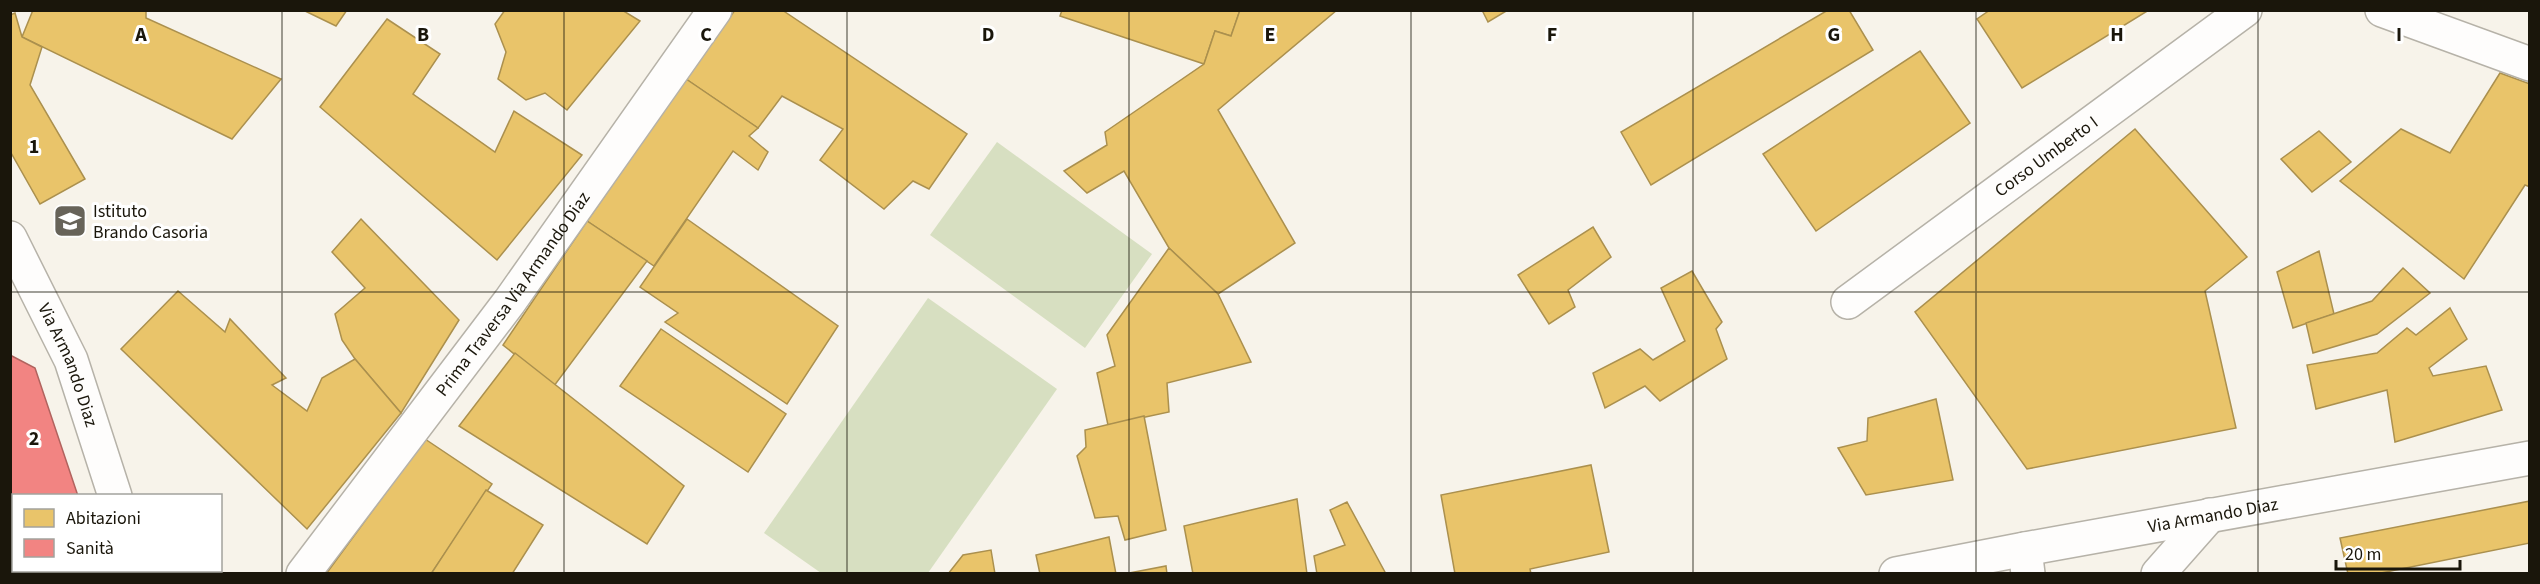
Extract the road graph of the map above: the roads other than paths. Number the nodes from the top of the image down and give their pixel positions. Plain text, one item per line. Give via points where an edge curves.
1 (715, 10) edge
2 (2245, 10) edge
3 (2382, 10) edge
4 (2529, 64) edge
5 (10, 238) edge
6 (1848, 302) dead end
7 (2529, 458) edge
8 (115, 494) edge
9 (2210, 515) junction
10 (2027, 561) edge
11 (1936, 570) edge
12 (303, 573) edge
13 (1896, 573) edge
14 (2157, 573) edge

1 - 12 street, Prima Traversa Via Armando Diaz via 510,300
2 - 6 street, Corso Umberto I
3 - 4 street
5 - 8 street, Via Armando Diaz via 70,360
7 - 9 street, Via Armando Diaz
9 - 10 street, Via Armando Diaz
9 - 14 street
10 - 11 street, Via Armando Diaz
11 - 13 street, Via Armando Diaz

